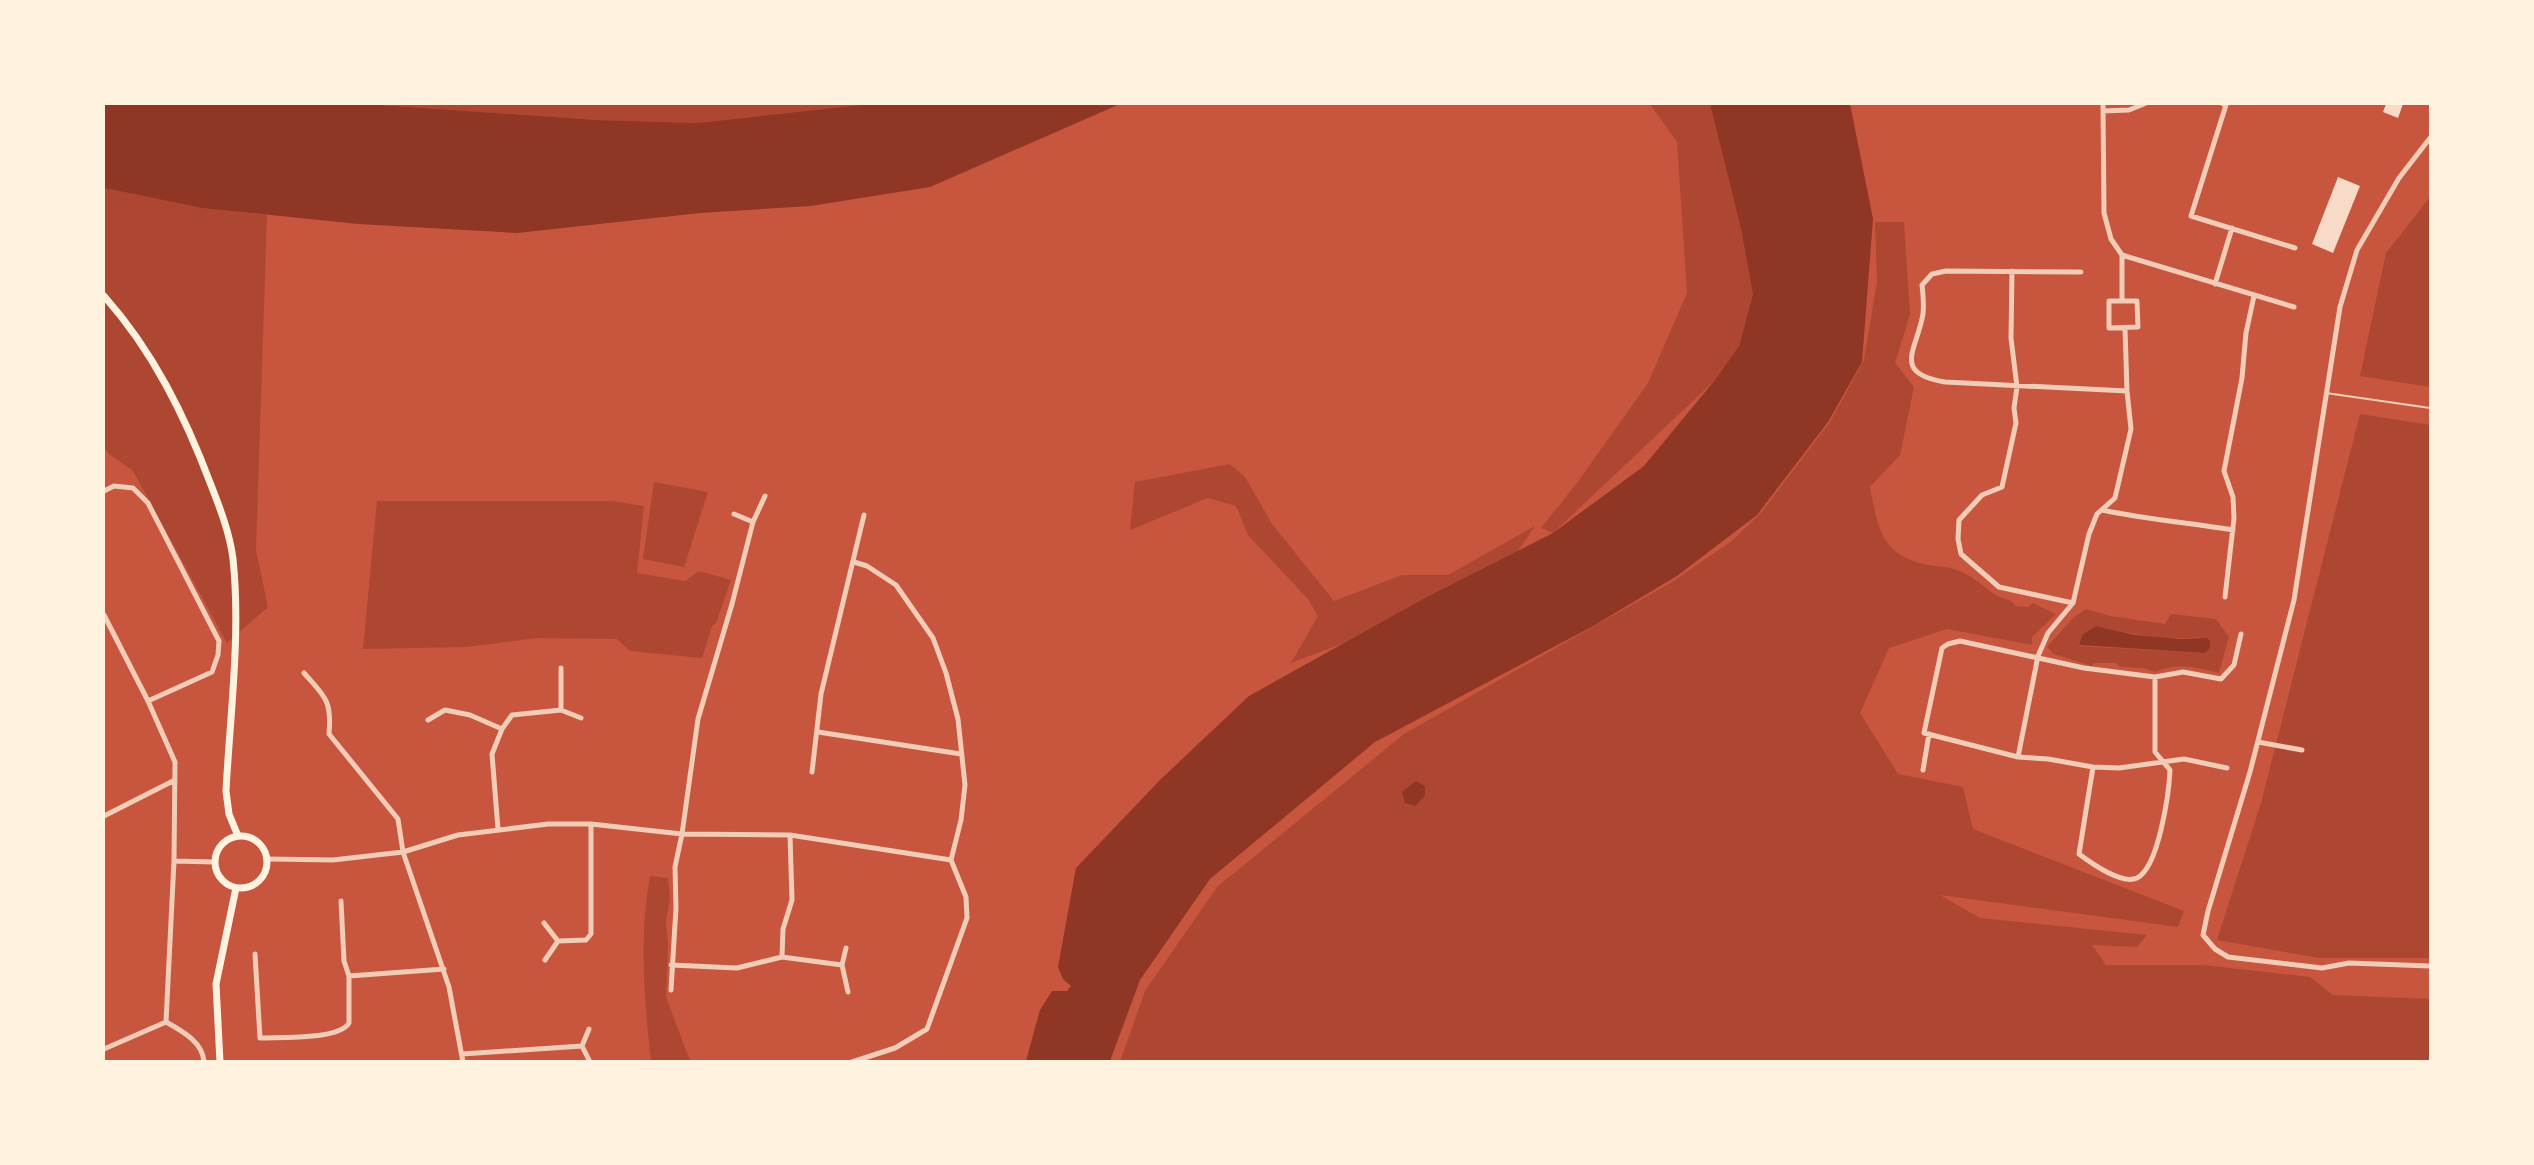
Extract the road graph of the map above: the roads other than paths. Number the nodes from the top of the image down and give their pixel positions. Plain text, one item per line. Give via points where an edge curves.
1 (2103, 104) edge
2 (2144, 104) edge
3 (2223, 104) edge
4 (2103, 111) junction
5 (2430, 138) edge
6 (2232, 228) junction
7 (2295, 248) dead end
8 (2122, 255) junction
9 (2012, 271) junction
10 (2081, 272) dead end
11 (2215, 284) junction
12 (104, 296) edge
13 (2254, 296) junction
14 (2122, 300) junction
15 (2294, 307) dead end
16 (2125, 328) junction
17 (2017, 387) junction
18 (2127, 391) junction
19 (2326, 393) junction
20 (2430, 408) edge
21 (104, 491) edge
22 (765, 496) dead end
23 (2102, 510) junction
24 (734, 514) dead end
25 (864, 515) dead end
26 (753, 522) junction
27 (2233, 530) junction
28 (854, 562) junction
29 (2225, 597) dead end
30 (2073, 603) junction
31 (104, 615) edge
32 (2241, 634) dead end
33 (2038, 656) junction
34 (561, 669) dead end
35 (304, 673) dead end
36 (2155, 677) junction
37 (148, 701) junction
38 (561, 710) junction
39 (581, 718) dead end
40 (428, 720) dead end
41 (502, 729) junction
42 (818, 732) junction
43 (1929, 734) junction
44 (2258, 742) junction
45 (2302, 750) dead end
46 (961, 754) junction
47 (2018, 757) junction
48 (2164, 761) junction
49 (2093, 767) junction
50 (2227, 768) dead end
51 (1923, 770) dead end
52 (812, 772) dead end
53 (173, 781) junction
54 (104, 816) edge
55 (591, 824) junction
56 (498, 829) junction
57 (682, 834) junction
58 (790, 835) junction
59 (238, 836) junction
60 (403, 852) junction
61 (268, 859) junction
62 (951, 860) junction
63 (174, 861) junction
64 (215, 862) junction
65 (236, 888) junction
66 (341, 901) dead end
67 (544, 923) dead end
68 (558, 941) junction
69 (846, 948) dead end
70 (255, 954) dead end
71 (782, 957) junction
72 (545, 960) dead end
73 (671, 965) junction
74 (842, 965) junction
75 (2430, 966) edge
76 (444, 969) junction
77 (349, 976) junction
78 (671, 990) dead end
79 (848, 992) dead end
80 (166, 1022) junction
81 (589, 1029) dead end
82 (582, 1046) junction
83 (104, 1049) edge
84 (462, 1054) junction
85 (204, 1062) edge
86 (220, 1062) edge
87 (463, 1062) edge
88 (590, 1062) edge
89 (852, 1062) edge

1 - 4 street
2 - 4 street via 2128,110
3 - 6 street via 2226,105 2191,216
4 - 8 street via 2104,213 2111,239
5 - 19 street via 2399,178 2357,250 2340,308
6 - 7 street
6 - 11 street
8 - 11 street
8 - 14 street
9 - 10 street
9 - 17 street via 2011,338
9 - 17 street via 1932,274 1922,285 1923,313 1911,360 1917,373 1927,379
11 - 13 street
12 - 59 main road via 154,362 174,397 206,470 231,548 235,631 226,791 229,814
13 - 15 street
13 - 27 street via 2224,471 2233,497
14 - 16 street via 2137,301 2138,327
14 - 16 street via 2109,301 2109,327
16 - 18 street
17 - 18 street
17 - 30 street via 2016,423 2002,487 1982,495 1959,520 1961,554 1999,587
18 - 23 street via 2131,429 2115,498
19 - 20 lane
19 - 44 street via 2294,600
21 - 37 street via 114,486 133,488 148,503 219,641 212,672
22 - 26 street
23 - 27 street
23 - 30 street via 2089,534
24 - 26 street
25 - 28 street
26 - 57 street via 699,719
27 - 29 street
28 - 42 street via 821,694
28 - 46 street via 896,585 933,638 952,694
30 - 33 street via 2048,633
31 - 37 street
32 - 36 street via 2234,665 2221,679 2183,672
33 - 36 street via 2084,668
33 - 43 street via 1960,641 1942,648 1924,733
33 - 47 street
34 - 38 street
35 - 60 street via 328,701 329,734 398,819
36 - 48 street via 2155,752
37 - 53 street via 175,762
38 - 39 street
38 - 41 street via 512,715
40 - 41 street via 446,710
41 - 56 street via 492,754
42 - 46 street
42 - 52 street
43 - 47 street
43 - 51 street
44 - 45 street
44 - 75 street via 2203,935 2228,957 2322,968 2349,963
46 - 62 street via 965,785
47 - 49 street
48 - 49 street via 2119,768
48 - 49 street via 2170,770 2169,789 2158,845 2144,872 2130,879 2116,876 2079,854
48 - 50 street via 2184,759
53 - 54 street
53 - 63 street
55 - 56 street
55 - 57 street
55 - 68 street via 591,934 586,940
56 - 60 street via 458,835
57 - 58 street
57 - 73 street via 674,876 676,908
58 - 62 street
58 - 71 street via 792,900 783,929
59 - 61 main road via 258,841
59 - 64 main road via 223,843
60 - 61 street via 333,860
60 - 76 street
61 - 65 main road via 267,870 258,882 248,888
62 - 89 street via 966,897 967,918 927,1029 895,1048
63 - 64 street
63 - 80 street
64 - 65 main road via 219,876
65 - 86 main road via 216,984
66 - 77 street via 344,961
67 - 68 street
68 - 72 street
69 - 74 street
70 - 77 street via 260,1038 331,1034 346,1029 350,1023
71 - 73 street via 737,968
71 - 74 street
73 - 78 street
74 - 79 street
76 - 77 street
76 - 84 street
80 - 83 street
80 - 85 street via 189,1035 204,1054
81 - 82 street
82 - 84 street
82 - 88 street
84 - 87 street

